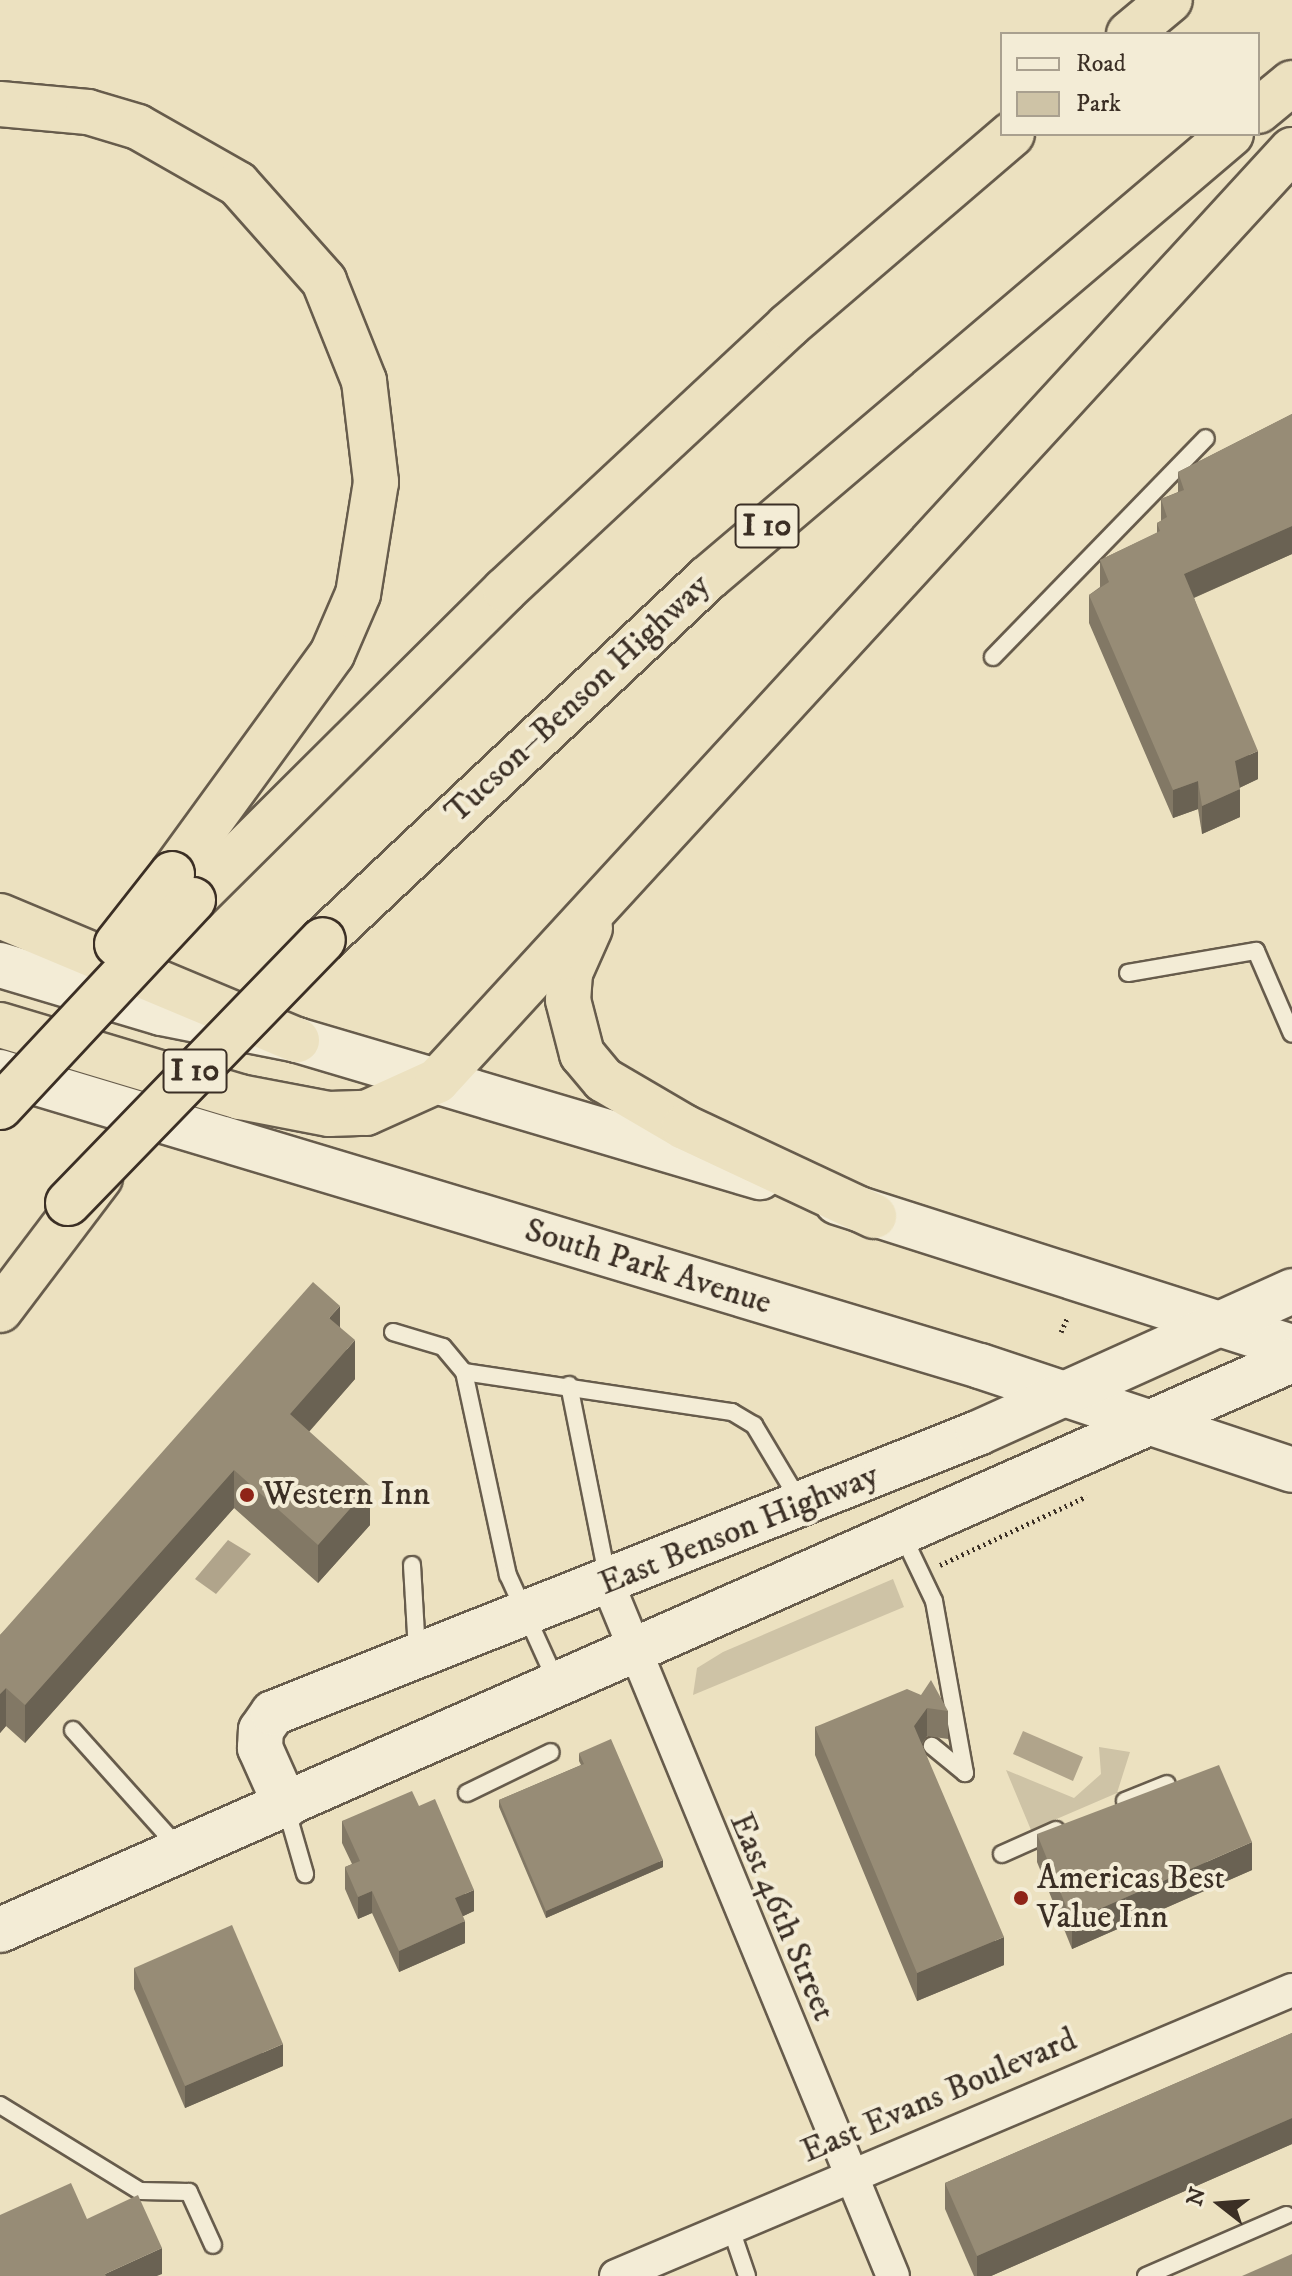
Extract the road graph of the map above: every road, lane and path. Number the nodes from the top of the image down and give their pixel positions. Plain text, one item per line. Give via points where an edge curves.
1 (1170, 0) edge
2 (1131, 32) edge
3 (1292, 83) edge
4 (0, 104) edge
5 (1260, 109) edge
6 (1010, 136) edge
7 (1229, 136) edge
8 (1292, 150) edge
9 (1206, 438) dead end
10 (993, 657) dead end
11 (624, 879) junction
12 (182, 887) junction
13 (0, 916) edge
14 (0, 965) edge
15 (1128, 973) dead end
16 (0, 1025) edge
17 (1292, 1034) edge
18 (297, 1040) junction
19 (0, 1072) edge
20 (437, 1081) junction
21 (0, 1095) edge
22 (0, 1107) edge
23 (73, 1205) junction
24 (874, 1216) junction
25 (0, 1275) edge
26 (1292, 1291) edge
27 (0, 1310) edge
28 (1068, 1316) dead end
29 (1219, 1324) junction
30 (393, 1332) dead end
31 (1061, 1332) dead end
32 (1292, 1347) edge
33 (1292, 1360) edge
34 (464, 1372) junction
35 (569, 1385) junction
36 (1065, 1394) junction
37 (1145, 1421) junction
38 (1292, 1470) edge
39 (1102, 1488) dead end
40 (801, 1504) junction
41 (901, 1532) junction
42 (412, 1565) dead end
43 (921, 1574) junction
44 (608, 1584) junction
45 (527, 1617) junction
46 (635, 1654) junction
47 (418, 1658) junction
48 (558, 1686) junction
49 (73, 1730) dead end
50 (932, 1746) dead end
51 (551, 1752) dead end
52 (1167, 1784) edge
53 (467, 1793) dead end
54 (286, 1806) junction
55 (1110, 1808) edge
56 (1081, 1820) edge
57 (182, 1851) junction
58 (1002, 1854) dead end
59 (305, 1874) dead end
60 (0, 1930) edge
61 (1292, 1990) edge
62 (0, 2105) edge
63 (848, 2174) junction
64 (1286, 2215) dead end
65 (730, 2226) junction
66 (213, 2245) dead end
67 (616, 2276) edge
68 (747, 2276) edge
69 (893, 2276) edge
70 (1146, 2276) edge

1 - 2 highway
3 - 5 highway
4 - 12 highway via 88,112 138,127 238,184 324,281 364,381 376,482 358,594 323,667
6 - 12 highway via 788,326
7 - 23 highway, Tucson–Benson Highway / I 10, bridge via 708,578 323,940
8 - 11 highway
9 - 10 lane
11 - 20 highway
11 - 24 highway via 570,973 570,1014 582,1054 638,1103
12 - 21 highway, bridge
12 - 22 highway, bridge
13 - 18 highway
14 - 18 main road via 161,1013
15 - 17 lane via 1256,951
16 - 20 highway via 240,1097 329,1114 366,1113
18 - 20 main road
19 - 36 main road, South Park Avenue
20 - 24 main road
23 - 25 highway, Tucson–Benson Highway / I 10
23 - 27 highway
24 - 29 main road
26 - 29 main road, East Benson Highway
28 - 31 path
29 - 32 main road
29 - 36 main road, East Benson Highway
30 - 34 lane via 443,1347
33 - 37 main road, East Benson Highway
34 - 35 lane
34 - 45 lane via 508,1575
35 - 40 lane via 732,1412 754,1425
35 - 44 lane
36 - 37 main road, South Park Avenue
36 - 40 main road, East Benson Highway
37 - 38 main road, South Park Avenue
37 - 41 main road, East Benson Highway
39 - 43 path
40 - 44 main road, East Benson Highway
41 - 43 lane
41 - 46 main road, East Benson Highway
42 - 47 lane
43 - 50 lane via 934,1601 965,1773
44 - 45 main road, East Benson Highway
44 - 46 street, East 46th Street
45 - 47 main road, East Benson Highway
45 - 48 lane
46 - 48 main road, East Benson Highway
46 - 63 street, East 46th Street
47 - 54 main road, East Benson Highway via 273,1713 261,1730 260,1748
48 - 54 main road, East Benson Highway
49 - 57 lane
51 - 53 lane
52 - 55 lane
54 - 57 main road, East Benson Highway
54 - 59 lane
56 - 58 lane
57 - 60 main road, East Benson Highway
61 - 63 street, East Evans Boulevard
62 - 66 lane via 140,2191 189,2192
63 - 65 street, East Evans Boulevard
63 - 69 street, East 46th Street
64 - 70 lane
65 - 67 street, East Evans Boulevard
65 - 68 lane

